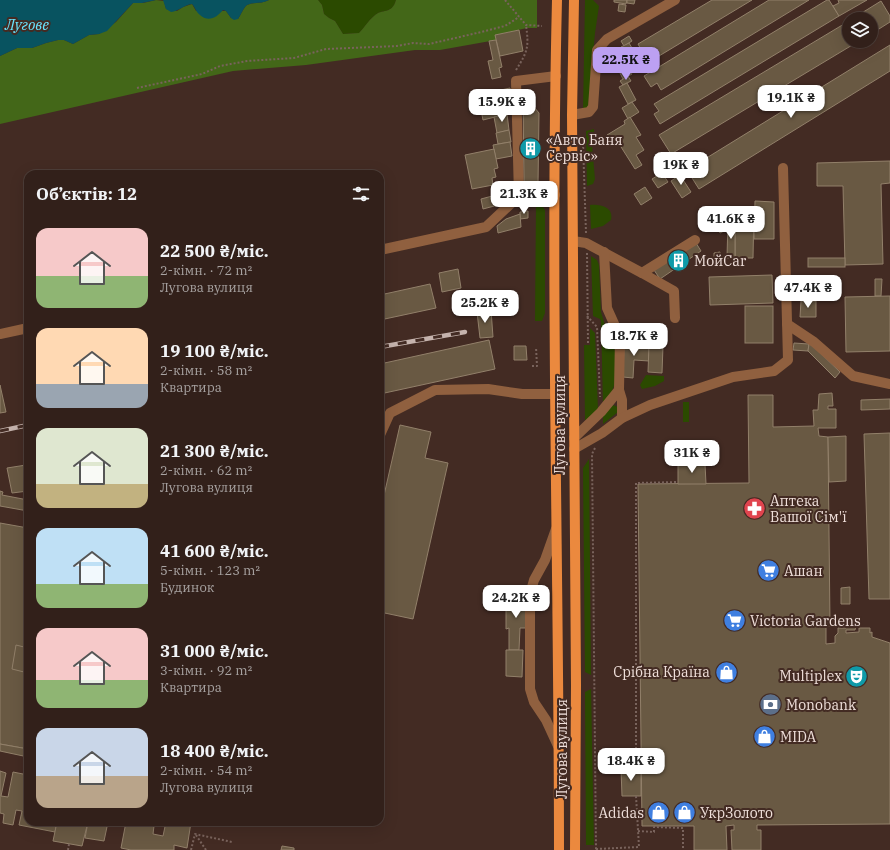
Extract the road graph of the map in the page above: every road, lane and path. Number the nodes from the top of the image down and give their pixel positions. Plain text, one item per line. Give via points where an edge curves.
1 (505, 0) edge
2 (557, 0) edge
3 (574, 0) edge
4 (675, 0) edge
5 (519, 17) junction
6 (526, 25) junction
7 (542, 26) dead end
8 (516, 70) dead end
9 (556, 76) junction
10 (137, 88) dead end
11 (572, 115) junction
12 (583, 136) dead end
13 (783, 168) dead end
14 (555, 195) junction
15 (519, 196) junction
16 (695, 240) dead end
17 (573, 241) junction
18 (586, 243) junction
19 (384, 249) edge
20 (604, 252) junction
21 (642, 273) junction
22 (587, 316) junction
23 (675, 318) dead end
24 (787, 324) junction
25 (24, 329) edge
26 (0, 334) edge
27 (588, 344) dead end
28 (536, 347) dead end
29 (532, 366) dead end
30 (890, 384) edge
31 (619, 390) junction
32 (555, 394) junction
33 (600, 412) junction
34 (622, 418) junction
35 (384, 427) edge
36 (602, 433) junction
37 (574, 438) junction
38 (574, 449) junction
39 (678, 482) dead end
40 (556, 527) junction
41 (558, 746) junction
42 (636, 769) dead end
43 (636, 796) dead end
44 (638, 831) junction
45 (195, 834) junction
46 (232, 842) dead end
47 (69, 844) dead end
48 (68, 850) edge
49 (191, 850) edge
50 (206, 850) edge
51 (558, 850) edge
52 (575, 850) edge
53 (596, 850) edge
54 (683, 850) edge

1 - 5 path
2 - 9 main road, Лугова вулиця
3 - 11 main road, Лугова вулиця
4 - 11 lane via 607,39 598,50 593,107 589,112
5 - 6 path
5 - 10 path via 505,26 429,44 326,49 294,58 220,66 202,74
6 - 7 path
6 - 8 path via 526,55
9 - 14 main road, Лугова вулиця
9 - 15 lane via 516,81
11 - 17 main road, Лугова вулиця
12 - 18 path
13 - 24 lane
14 - 15 lane
14 - 32 main road, Лугова вулиця
15 - 19 lane via 486,227
16 - 21 lane
17 - 18 lane
17 - 37 main road, Лугова вулиця
18 - 20 lane
18 - 22 path
20 - 21 lane
20 - 31 lane via 607,308 620,337
21 - 23 lane via 674,291
22 - 27 path
22 - 33 path via 597,327
24 - 30 lane via 814,342 853,376
24 - 34 lane via 788,360 774,371 733,377 650,405
25 - 26 lane
28 - 29 path via 537,366
31 - 33 lane
31 - 34 lane
32 - 35 lane via 435,390 390,414
32 - 40 main road, Лугова вулиця
33 - 37 lane
34 - 36 lane
36 - 38 lane
36 - 53 path via 592,454
37 - 38 main road, Лугова вулиця
38 - 52 main road, Лугова вулиця
39 - 42 path via 636,483
40 - 41 main road, Лугова вулиця
40 - 41 lane via 530,594 530,689 534,702
41 - 51 main road, Лугова вулиця
43 - 44 path
44 - 53 path via 639,847
44 - 54 path via 654,832 654,827 683,828
45 - 46 path
45 - 49 path
45 - 50 path
47 - 48 path

